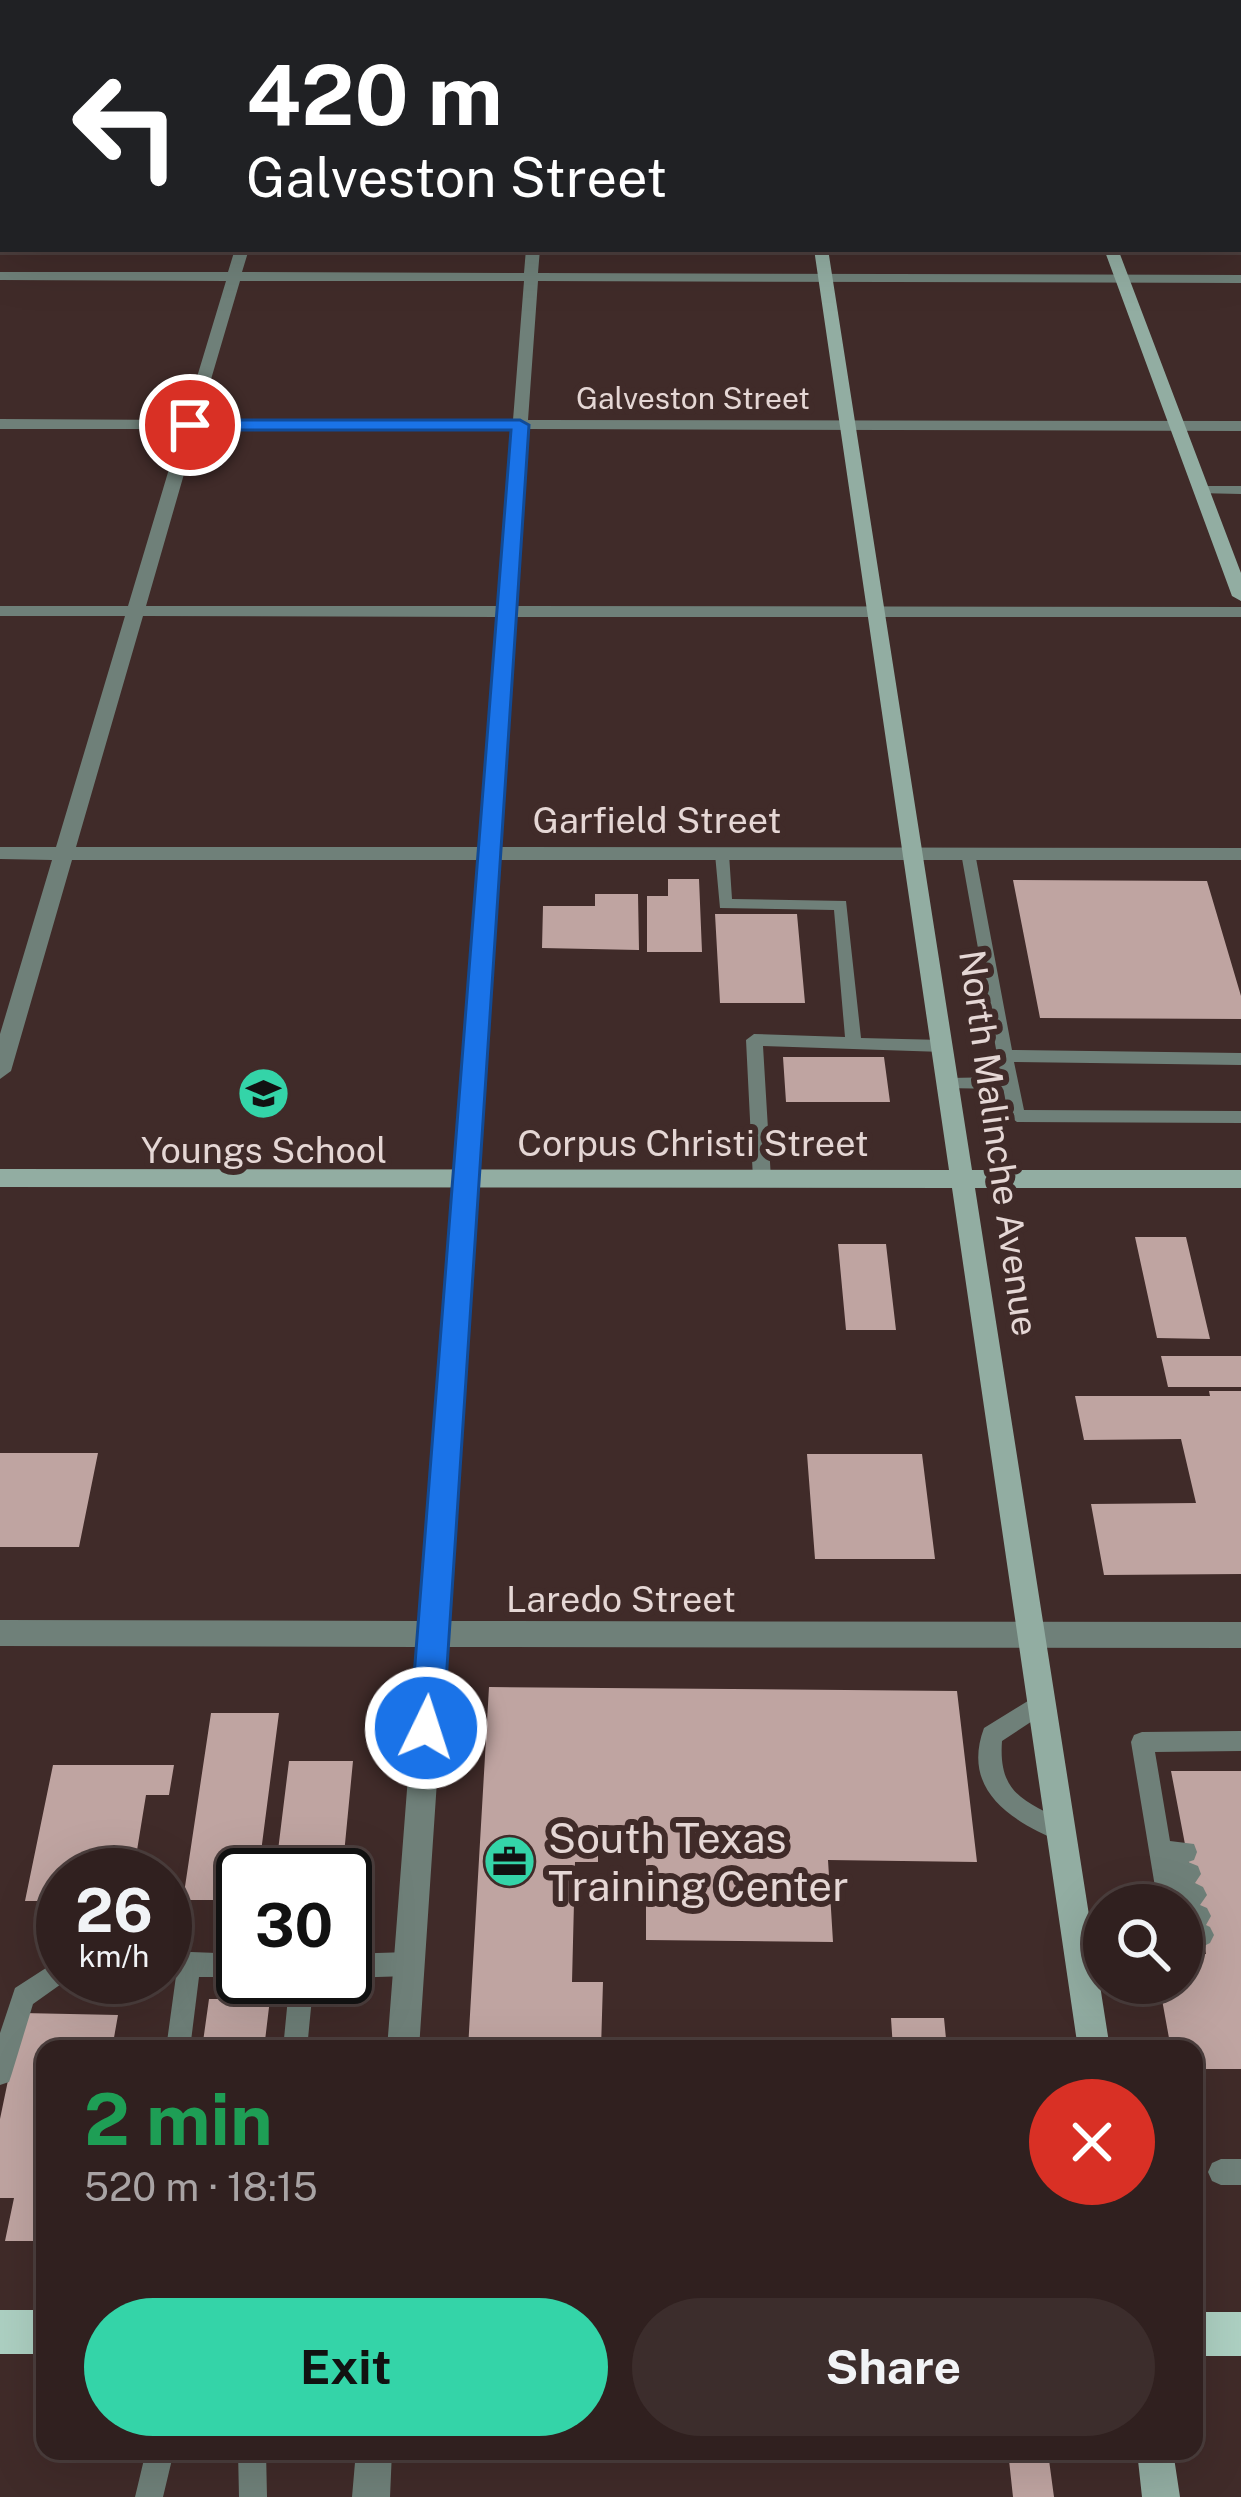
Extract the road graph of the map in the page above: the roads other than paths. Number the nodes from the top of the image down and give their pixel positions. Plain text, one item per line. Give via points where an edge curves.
1 (241, 252) edge
2 (533, 252) edge
3 (822, 252) edge
4 (1112, 252) edge
5 (0, 275) edge
6 (234, 276) junction
7 (531, 277) junction
8 (826, 277) junction
9 (1122, 277) junction
10 (1241, 279) edge
11 (0, 424) edge
12 (190, 425) junction
13 (520, 425) junction
14 (1177, 425) junction
15 (848, 426) junction
16 (1241, 426) edge
17 (1201, 490) junction
18 (1241, 490) edge
19 (1241, 596) edge
20 (0, 611) edge
21 (135, 611) junction
22 (507, 611) junction
23 (876, 612) junction
24 (1241, 612) edge
25 (0, 853) edge
26 (64, 853) junction
27 (489, 853) junction
28 (968, 853) junction
29 (722, 854) junction
30 (913, 854) junction
31 (1241, 854) edge
32 (853, 1040) junction
33 (944, 1046) junction
34 (1006, 1056) junction
35 (1241, 1059) edge
36 (0, 1071) edge
37 (1010, 1083) junction
38 (949, 1084) junction
39 (1241, 1118) edge
40 (0, 1178) edge
41 (466, 1178) junction
42 (762, 1179) junction
43 (962, 1179) junction
44 (1241, 1180) edge
45 (0, 1633) edge
46 (433, 1634) junction
47 (1031, 1635) junction
48 (1241, 1635) edge
49 (1041, 1703) junction
50 (1241, 1741) edge
51 (1061, 1831) junction
52 (1176, 1865) edge
53 (1076, 1933) junction
54 (1083, 1933) edge
55 (409, 1964) junction
56 (372, 1965) edge
57 (36, 1987) edge
58 (177, 2004) edge
59 (299, 2004) edge
60 (178, 2040) edge
61 (296, 2040) edge
62 (404, 2040) edge
63 (1093, 2040) edge
64 (0, 2073) edge
65 (0, 2332) edge
66 (36, 2332) edge
67 (1203, 2334) edge
68 (1241, 2334) edge
69 (158, 2460) edge
70 (252, 2460) edge
71 (373, 2460) edge
72 (1156, 2460) edge
73 (149, 2497) edge
74 (253, 2497) edge
75 (370, 2497) edge
76 (1162, 2497) edge

1 - 6 street
2 - 7 street
3 - 8 main road, North Malinche Avenue
4 - 9 main road
5 - 6 street
6 - 7 street
6 - 12 street
7 - 8 street
7 - 13 street
8 - 9 street
8 - 15 main road, North Malinche Avenue
9 - 10 street
9 - 14 main road
11 - 12 street, Galveston Street
12 - 13 street, Galveston Street
12 - 21 street
13 - 15 street, Galveston Street
13 - 22 street
14 - 15 street, Galveston Street
14 - 16 street, Galveston Street
14 - 17 main road
15 - 23 main road, North Malinche Avenue
17 - 18 lane
17 - 19 main road
20 - 21 street
21 - 22 street
21 - 26 street
22 - 23 street
22 - 27 street
23 - 24 street
23 - 30 main road, North Malinche Avenue
25 - 26 street, Garfield Street
26 - 27 street, Garfield Street
26 - 36 street
27 - 29 street, Garfield Street
27 - 41 street
28 - 30 street, Garfield Street
28 - 31 street, Garfield Street
28 - 34 lane
29 - 30 street, Garfield Street
29 - 32 lane via 725,904 841,905
30 - 33 main road, North Malinche Avenue
32 - 33 lane
32 - 42 lane via 754,1040
33 - 38 main road, North Malinche Avenue
34 - 35 lane
34 - 37 lane
37 - 38 lane
37 - 39 lane via 1017,1116
38 - 43 main road, North Malinche Avenue
40 - 41 main road, Corpus Christi Street
41 - 42 main road, Corpus Christi Street
41 - 46 street
42 - 43 main road, Corpus Christi Street
43 - 44 main road, Corpus Christi Street
43 - 47 main road, North Malinche Avenue
45 - 46 street, Laredo Street
46 - 47 street, Laredo Street
46 - 55 street
47 - 48 street, Laredo Street
47 - 49 main road, North Malinche Avenue
49 - 51 main road, North Malinche Avenue
49 - 51 lane via 992,1735 994,1787
50 - 52 lane via 1142,1742
51 - 53 main road, North Malinche Avenue
53 - 54 lane
53 - 63 main road, North Malinche Avenue
55 - 56 lane
55 - 62 street
57 - 64 lane via 22,1996
58 - 60 lane
59 - 61 lane
65 - 66 main road
67 - 68 main road
69 - 73 lane
70 - 74 lane
71 - 75 street
72 - 76 main road

